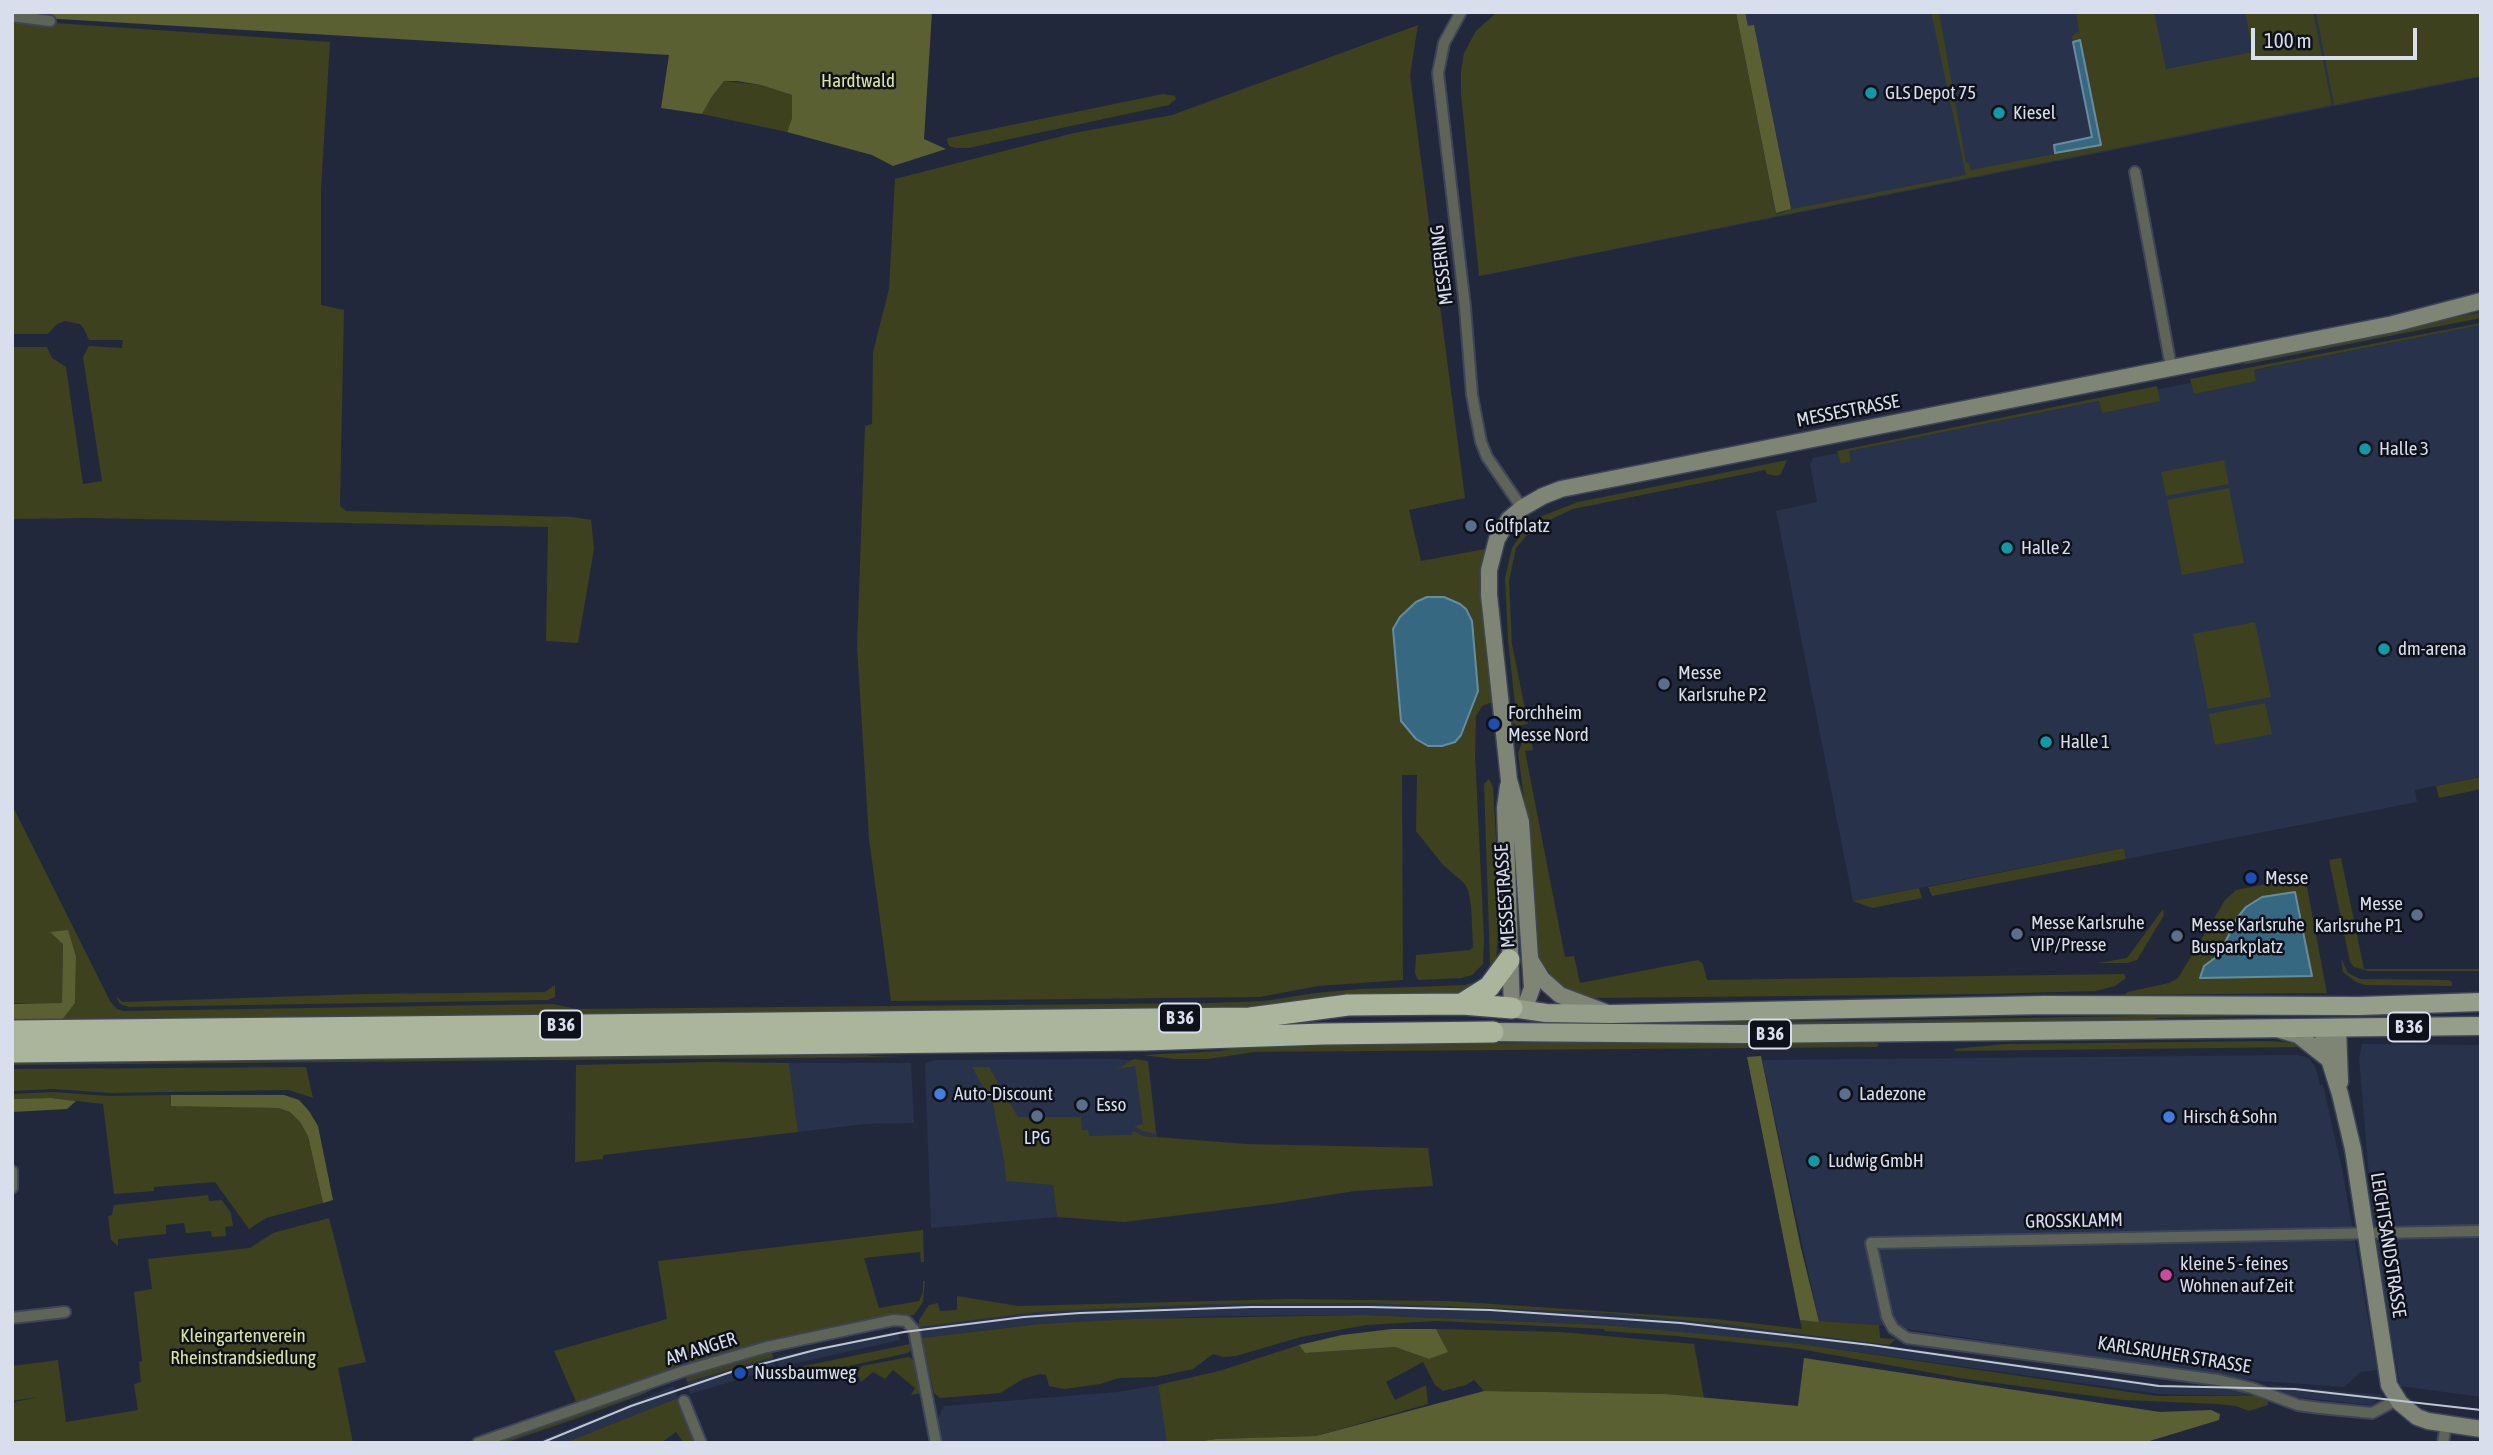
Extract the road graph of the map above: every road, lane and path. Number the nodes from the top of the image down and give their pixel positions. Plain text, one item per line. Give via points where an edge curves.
1 (1461, 12) edge
2 (12, 16) edge
3 (50, 21) dead end
4 (2135, 172) dead end
5 (2481, 299) edge
6 (2170, 361) dead end
7 (1522, 508) junction
8 (1520, 960) junction
9 (2481, 1002) edge
10 (1462, 1004) junction
11 (1518, 1012) junction
12 (1611, 1014) junction
13 (2334, 1019) junction
14 (2481, 1026) edge
15 (2271, 1028) junction
16 (12, 1031) edge
17 (1493, 1032) junction
18 (1543, 1033) junction
19 (12, 1052) edge
20 (2327, 1058) junction
21 (2340, 1094) junction
22 (12, 1171) edge
23 (12, 1188) edge
24 (2481, 1231) edge
25 (2365, 1232) junction
26 (65, 1312) dead end
27 (12, 1318) edge
28 (1894, 1328) joint
29 (2397, 1400) junction
30 (684, 1401) dead end
31 (2446, 1424) junction
32 (2481, 1429) edge
33 (478, 1443) edge
34 (701, 1443) edge
35 (936, 1443) edge
36 (2443, 1443) edge

1 - 7 street, MESSERING via 1444,43 1438,73 1472,395 1480,442
2 - 3 street
4 - 6 street
5 - 7 street, MESSESTRASSE via 2393,324 1561,489
7 - 8 street, MESSESTRASSE via 1508,519 1497,539 1489,570
8 - 10 highway
8 - 11 street, MESSESTRASSE
8 - 12 street via 1560,995
9 - 13 main road, B 36 via 2359,1006
10 - 11 highway, B 36
10 - 16 highway, B 36 via 1348,1005 1250,1018
11 - 12 main road, B 36
11 - 17 main road
11 - 18 main road via 1524,1025
12 - 13 main road, B 36 via 2044,1005
13 - 14 main road, B 36
13 - 15 main road, B 36 via 2329,1013 2305,1028
13 - 20 street, LEICHTSANDSTRASSE via 2323,1040
13 - 21 street, LEICHTSANDSTRASSE
15 - 18 main road, B 36
15 - 20 street via 2298,1035
17 - 18 main road, B 36
17 - 19 highway, B 36
20 - 21 street, LEICHTSANDSTRASSE
21 - 25 street, LEICHTSANDSTRASSE
22 - 23 street
24 - 25 street
25 - 28 street, GROSSKLAMM via 1871,1243 1884,1306
25 - 29 street, LEICHTSANDSTRASSE via 2389,1385
26 - 27 street
28 - 29 street, KARLSRUHER STRASSE via 1918,1340 2218,1380 2298,1405 2372,1413
29 - 31 street via 2417,1417
30 - 34 street
31 - 32 street
31 - 36 street
33 - 35 street, AM ANGER via 684,1371 767,1347 894,1320 906,1321 913,1328

